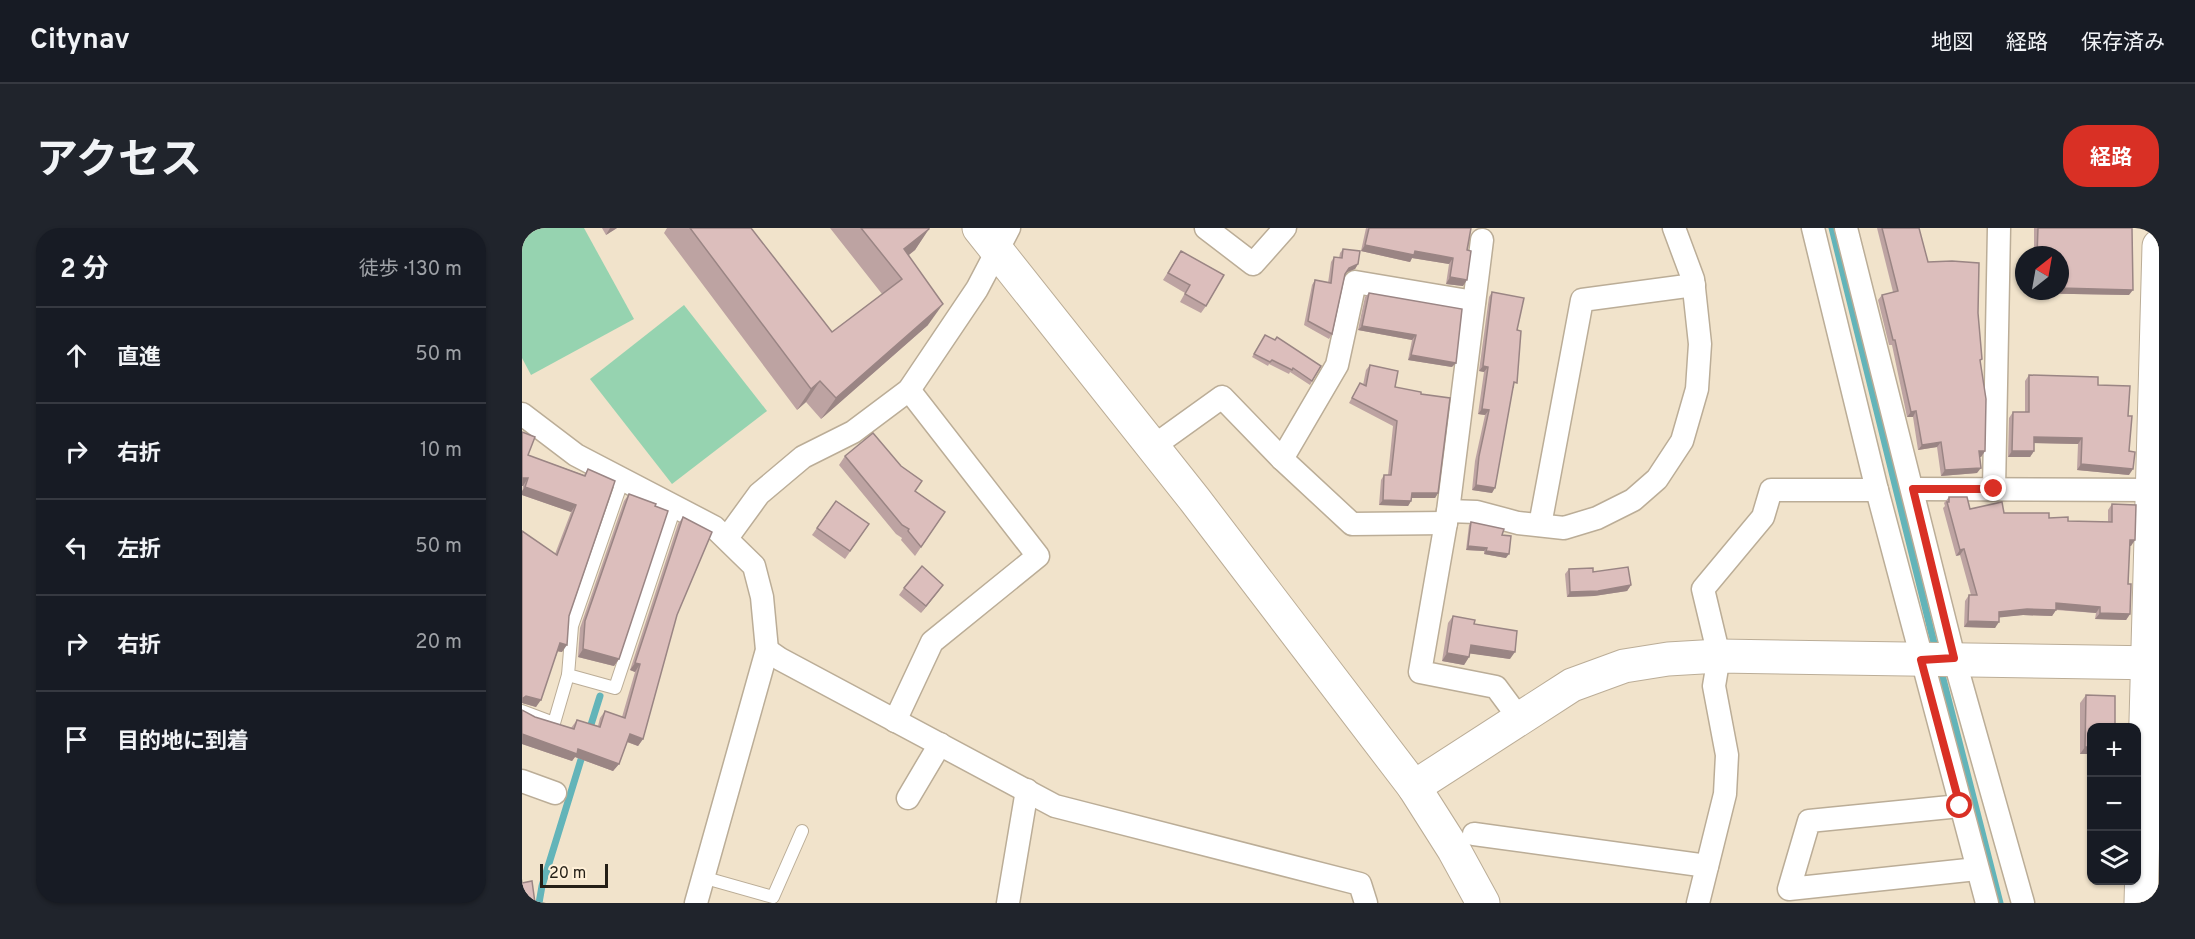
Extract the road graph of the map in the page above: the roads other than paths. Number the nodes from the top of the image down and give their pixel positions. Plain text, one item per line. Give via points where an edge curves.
1 (1206, 228) edge
2 (1285, 228) edge
3 (1674, 228) edge
4 (1814, 228) edge
5 (1846, 228) edge
6 (1999, 228) edge
7 (995, 235) edge
8 (1482, 240) dead end
9 (2159, 246) edge
10 (2159, 281) edge
11 (1694, 285) junction
12 (1474, 302) junction
13 (909, 390) junction
14 (522, 414) edge
15 (522, 430) edge
16 (544, 430) junction
17 (1151, 448) junction
18 (1282, 459) junction
19 (623, 479) junction
20 (1913, 489) junction
21 (1994, 489) junction
22 (1877, 490) junction
23 (2156, 490) edge
24 (675, 507) junction
25 (1447, 517) junction
26 (1540, 525) junction
27 (727, 538) junction
28 (767, 650) junction
29 (1719, 656) junction
30 (1954, 658) junction
31 (1921, 660) junction
32 (2154, 663) edge
33 (568, 675) junction
34 (522, 711) edge
35 (1519, 718) junction
36 (895, 721) junction
37 (940, 744) junction
38 (522, 782) edge
39 (1414, 787) junction
40 (1027, 790) junction
41 (555, 793) dead end
42 (908, 798) dead end
43 (1960, 806) junction
44 (802, 831) dead end
45 (1474, 834) dead end
46 (2151, 851) edge
47 (1707, 866) junction
48 (1977, 869) junction
49 (702, 877) junction
50 (696, 903) edge
51 (1008, 903) edge
52 (1366, 903) edge
53 (1484, 903) edge
54 (1698, 903) edge
55 (1987, 903) edge
56 (2023, 903) edge
57 (2141, 903) edge

1 - 2 street via 1252,264
3 - 11 street
4 - 22 street
5 - 20 street
6 - 21 street
7 - 13 street via 977,289
7 - 17 street
8 - 12 street
9 - 10 street
10 - 23 street
11 - 26 street via 1700,344 1697,389 1682,441 1657,479 1633,500 1597,518 1564,528
11 - 26 street via 1582,300
12 - 18 street via 1354,282 1338,365
12 - 25 street
13 - 27 street via 853,432 803,458 759,494
13 - 36 street via 1038,556 932,642
14 - 16 street
15 - 16 lane
16 - 19 street via 576,455
17 - 18 street via 1222,397
17 - 39 street
18 - 25 street via 1352,525
19 - 24 street
19 - 33 lane via 572,626
20 - 21 street
20 - 30 street
21 - 23 street
22 - 29 street via 1771,490 1763,517 1703,589
22 - 31 street
23 - 32 street
24 - 27 street
24 - 33 lane via 615,688
25 - 26 street via 1477,512
25 - 35 street via 1420,672 1496,687
27 - 28 street via 753,566 762,597
28 - 36 street
28 - 49 street
29 - 31 street
29 - 35 street via 1624,666 1572,685
29 - 47 street via 1714,686 1727,755 1725,794
30 - 31 street
30 - 32 street
30 - 56 street
31 - 43 street
32 - 46 street
33 - 34 lane via 554,723
35 - 39 street
36 - 37 street
37 - 40 street
37 - 42 street
38 - 41 street
39 - 53 street
40 - 51 street
40 - 52 street via 1055,806 1360,884
43 - 48 street
43 - 48 street via 1809,821 1789,889
44 - 49 lane via 772,897
45 - 47 street
46 - 57 street
47 - 54 street
48 - 55 street
49 - 50 street

